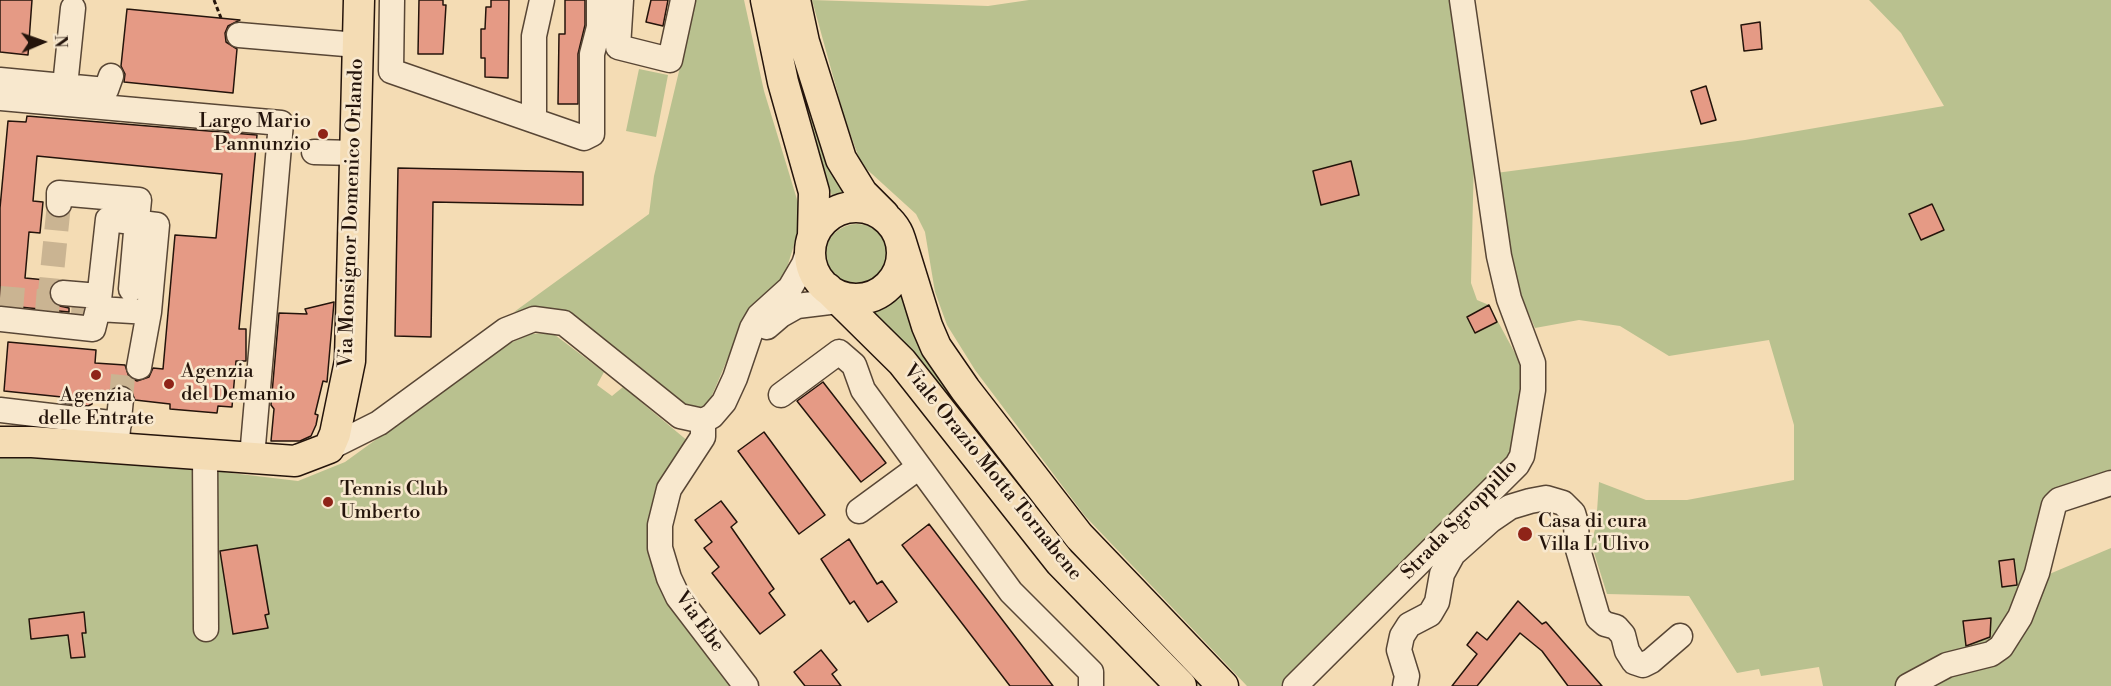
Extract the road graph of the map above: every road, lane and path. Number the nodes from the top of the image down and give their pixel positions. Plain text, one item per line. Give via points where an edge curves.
1 (214, 0) edge
2 (358, 0) edge
3 (392, 0) edge
4 (542, 0) edge
5 (599, 0) edge
6 (621, 0) edge
7 (683, 0) edge
8 (766, 0) edge
9 (795, 0) edge
10 (1462, 0) edge
11 (73, 8) dead end
12 (221, 18) dead end
13 (246, 35) dead end
14 (357, 45) junction
15 (111, 76) dead end
16 (0, 80) edge
17 (65, 86) junction
18 (0, 98) edge
19 (534, 120) junction
20 (314, 152) dead end
21 (354, 153) junction
22 (59, 204) dead end
23 (894, 229) junction
24 (812, 240) junction
25 (131, 289) dead end
26 (63, 292) tunnel mouth
27 (840, 296) junction
28 (99, 302) junction
29 (138, 317) junction
30 (0, 319) edge
31 (747, 345) junction
32 (132, 366) tunnel mouth
33 (781, 395) dead end
34 (129, 400) tunnel mouth
35 (0, 410) edge
36 (703, 421) junction
37 (0, 435) edge
38 (123, 440) junction
39 (0, 442) edge
40 (32, 442) junction
41 (329, 448) junction
42 (205, 454) junction
43 (252, 457) junction
44 (919, 467) junction
45 (2111, 483) edge
46 (859, 511) dead end
47 (206, 629) dead end
48 (1680, 636) dead end
49 (1174, 683) edge
50 (1296, 685) edge
51 (746, 686) edge
52 (1091, 686) edge
53 (1223, 686) edge
54 (1405, 686) edge
55 (1908, 686) edge

1 - 12 path
2 - 14 main road, Via Monsignor Domenico Orlando
3 - 19 street via 391,71
4 - 19 street via 534,36
5 - 19 street via 599,27 592,54 592,134 584,138
6 - 7 street via 618,47 670,60
8 - 24 main road via 783,82 814,192
9 - 23 main road via 804,42 841,159 862,194
10 - 50 street, Strada Sgroppillo via 1501,268 1533,363 1533,390 1522,456
11 - 17 street
13 - 14 street
14 - 21 main road, Via Monsignor Domenico Orlando
15 - 17 street via 106,90
16 - 17 street
18 - 43 street via 281,123
20 - 21 street
21 - 41 main road, Via Monsignor Domenico Orlando via 350,361
22 - 25 street via 59,193 139,200
23 - 24 main road via 878,212 853,206 829,215
23 - 27 main road via 902,257 897,275 880,292
23 - 53 main road, Viale Orazio Motta Tornabene via 936,347 965,389 1079,536
24 - 27 main road via 812,268
24 - 31 street via 790,288 759,316
26 - 28 street
27 - 31 street via 797,306
27 - 49 main road, Viale Orazio Motta Tornabene via 902,362 1060,562
28 - 29 street
28 - 29 street via 108,219 157,225
28 - 30 street via 93,329
29 - 32 street
31 - 36 street via 724,402
33 - 44 street via 839,352 854,365 863,390
34 - 38 street
35 - 38 street
36 - 41 street via 680,416 564,323 534,319 506,330 380,423
36 - 51 street, Via Ebe via 703,436 669,489 660,525 660,548 678,597
37 - 40 main road
38 - 40 main road
38 - 42 main road
39 - 40 main road
41 - 43 main road via 295,460
42 - 43 main road
42 - 47 street
44 - 46 street
44 - 52 street via 1011,592 1091,672
45 - 55 street via 2054,505 2037,573 2020,617 2001,647 1982,657 1947,665
48 - 54 street via 1651,662 1634,662 1623,635 1598,618 1576,546 1573,513 1563,503 1546,498 1510,507 1453,554 1442,574 1437,602 1430,614 1409,625 1402,636 1399,650 1407,676

